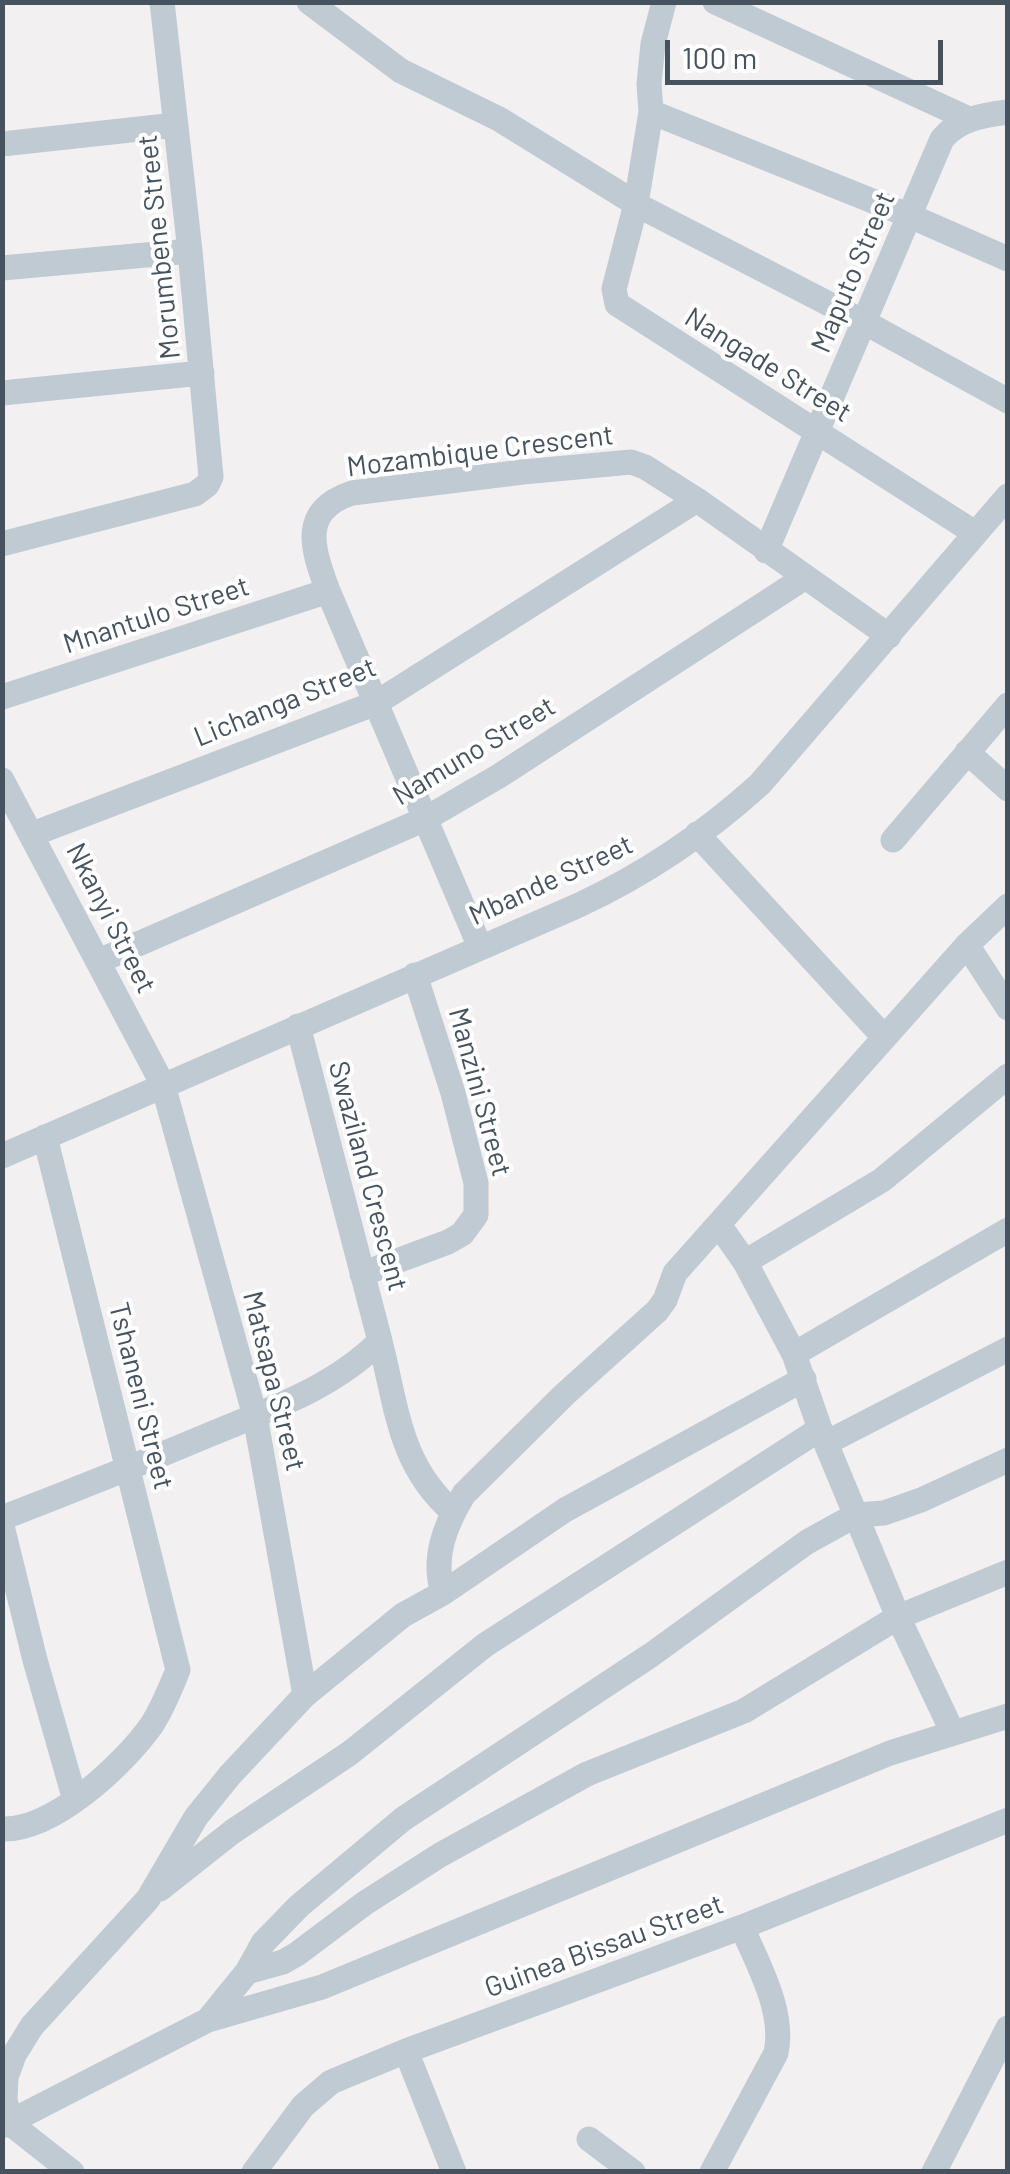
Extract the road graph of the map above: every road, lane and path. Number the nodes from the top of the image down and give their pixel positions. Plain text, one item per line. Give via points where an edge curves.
1 (162, 2) edge
2 (309, 2) edge
3 (664, 2) edge
4 (715, 2) edge
5 (651, 112) junction
6 (1008, 112) edge
7 (970, 119) junction
8 (176, 125) junction
9 (2, 144) edge
10 (636, 204) junction
11 (910, 216) junction
12 (190, 250) junction
13 (1008, 259) edge
14 (2, 268) edge
15 (864, 322) junction
16 (202, 372) junction
17 (2, 394) edge
18 (1008, 402) edge
19 (818, 432) junction
20 (1008, 496) edge
21 (696, 500) junction
22 (976, 533) junction
23 (2, 544) edge
24 (766, 551) junction
25 (804, 578) junction
26 (328, 591) junction
27 (888, 636) junction
28 (2, 697) edge
29 (376, 703) junction
30 (1008, 705) edge
31 (967, 752) junction
32 (2, 780) edge
33 (1008, 789) edge
34 (425, 820) junction
35 (33, 834) junction
36 (697, 834) junction
37 (893, 840) dead end
38 (1008, 906) edge
39 (967, 945) junction
40 (480, 947) junction
41 (99, 961) junction
42 (415, 975) junction
43 (1006, 1002) edge
44 (298, 1026) junction
45 (884, 1037) junction
46 (1008, 1076) edge
47 (163, 1085) junction
48 (46, 1137) junction
49 (2, 1156) edge
50 (719, 1225) junction
51 (1008, 1230) edge
52 (746, 1262) junction
53 (362, 1274) junction
54 (380, 1341) junction
55 (1008, 1350) edge
56 (794, 1354) junction
57 (804, 1379) junction
58 (255, 1416) junction
59 (823, 1436) junction
60 (1008, 1460) edge
61 (128, 1469) junction
62 (453, 1512) junction
63 (856, 1515) junction
64 (2, 1518) edge
65 (2, 1526) edge
66 (1008, 1572) edge
67 (444, 1593) junction
68 (898, 1617) junction
69 (306, 1695) junction
70 (1008, 1716) edge
71 (952, 1731) junction
72 (75, 1800) junction
73 (1008, 1820) edge
74 (2, 1829) edge
75 (148, 1898) junction
76 (742, 1927) junction
77 (246, 1972) junction
78 (208, 2020) junction
79 (1008, 2028) edge
80 (406, 2051) junction
81 (6, 2121) edge
82 (589, 2140) dead end
83 (72, 2172) edge
84 (254, 2172) edge
85 (454, 2172) edge
86 (633, 2172) edge
87 (712, 2172) edge
88 (934, 2172) edge

1 - 8 street, Morumbene Street
2 - 10 street via 401,71 499,118
3 - 5 street via 650,64
4 - 7 street
5 - 10 street
5 - 11 street
6 - 7 street
7 - 11 street, Maputo Street via 942,139
8 - 9 street
8 - 12 street, Morumbene Street
10 - 15 street
10 - 19 street, Nangade Street via 614,289 617,304
11 - 13 street
11 - 15 street, Maputo Street
12 - 14 street
12 - 16 street, Morumbene Street
15 - 18 street
15 - 19 street, Maputo Street
16 - 17 street
16 - 23 street, Morumbene Street via 212,468 207,485 194,494
19 - 22 street, Nangade Street
19 - 24 street, Maputo Street
20 - 22 street, Mbande Street
21 - 24 street, Mozambique Crescent
21 - 26 street, Mozambique Crescent via 645,467 624,462 352,493 322,512 313,534
21 - 29 street, Lichanga Street
22 - 27 street, Mbande Street
24 - 25 street, Mozambique Crescent
25 - 27 street, Mozambique Crescent
25 - 34 street, Namuno Street
26 - 28 street, Mnantulo Street
26 - 29 street, Mozambique Crescent
27 - 36 street, Mbande Street via 760,784
29 - 34 street, Mozambique Crescent
29 - 35 street, Lichanga Street
30 - 31 street
31 - 33 street
31 - 37 street
32 - 35 street, Nkanyi Street
34 - 40 street, Mozambique Crescent
34 - 41 street, Namuno Street
35 - 41 street, Nkanyi Street
36 - 40 street, Mbande Street via 610,891
36 - 45 street
38 - 39 street
39 - 43 street
39 - 45 street
40 - 42 street, Mbande Street
41 - 47 street, Nkanyi Street
42 - 44 street, Mbande Street
42 - 53 street, Manzini Street via 476,1183 476,1215 448,1242
44 - 47 street, Mbande Street
44 - 53 street, Swaziland Crescent
45 - 50 street
46 - 52 street via 882,1180
47 - 48 street, Mbande Street
47 - 58 street, Matsapa Street
48 - 49 street, Mbande Street
48 - 61 street, Tshaneni Street
50 - 52 street
50 - 62 street via 675,1273 657,1311 480,1476
51 - 56 street
52 - 56 street
53 - 54 street, Swaziland Crescent
54 - 58 street via 326,1384
54 - 62 street, Swaziland Crescent via 407,1451
55 - 59 street
56 - 57 street
57 - 59 street
57 - 67 street via 564,1510
58 - 61 street
58 - 69 street, Matsapa Street
59 - 63 street
59 - 75 street via 485,1645 350,1753
60 - 63 street via 921,1500
61 - 64 street
61 - 72 street, Tshaneni Street via 178,1670 140,1740
62 - 67 street via 436,1568
63 - 68 street
63 - 77 street via 403,1819 300,1906
65 - 72 street
66 - 68 street
67 - 69 street via 402,1615
68 - 71 street
68 - 77 street via 744,1710 586,1774 440,1855 297,1954
69 - 75 street via 196,1817
70 - 71 street
71 - 78 street via 322,1988
72 - 74 street via 34,1824
73 - 76 street, Guinea Bissau Street
75 - 81 street via 32,2026 14,2055
76 - 80 street, Guinea Bissau Street
76 - 87 street via 780,2038
77 - 78 street
78 - 81 street
79 - 88 street
80 - 84 street, Guinea Bissau Street via 316,2093
80 - 85 street
81 - 83 street
82 - 86 street

